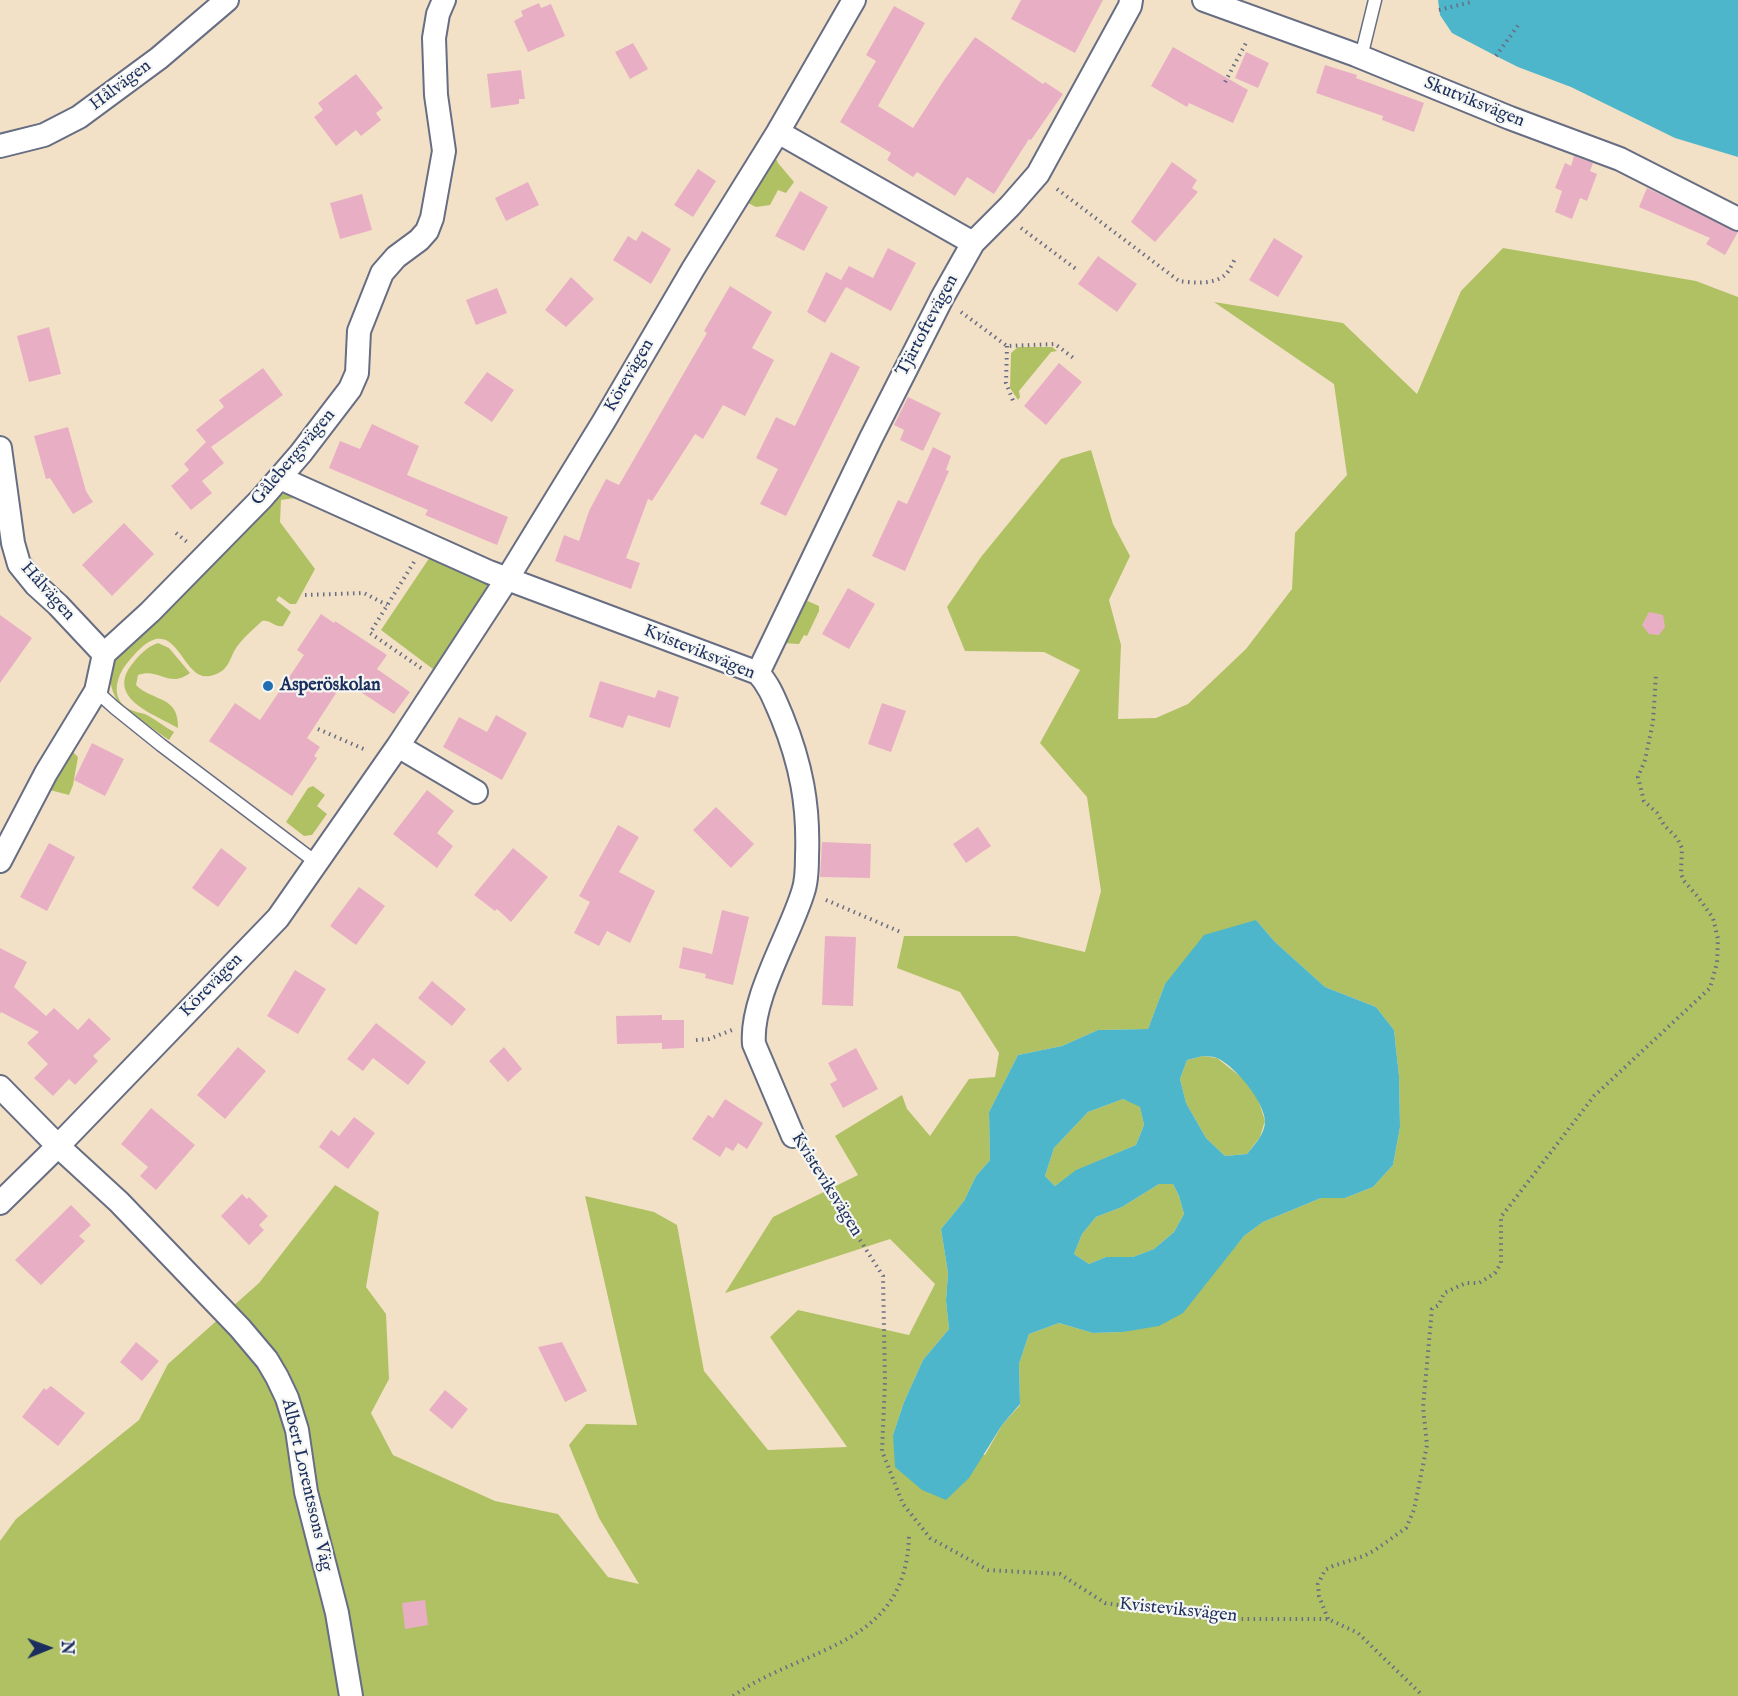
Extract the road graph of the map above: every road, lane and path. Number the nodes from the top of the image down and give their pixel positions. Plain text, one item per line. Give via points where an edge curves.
1 (227, 0) edge
2 (444, 0) edge
3 (854, 0) edge
4 (1131, 0) edge
5 (1204, 0) edge
6 (1375, 0) edge
7 (1471, 2) edge
8 (1439, 10) dead end
9 (1258, 19) junction
10 (1518, 24) dead end
11 (1496, 56) dead end
12 (1361, 57) junction
13 (1225, 82) dead end
14 (778, 132) junction
15 (0, 146) edge
16 (1038, 174) junction
17 (1002, 214) junction
18 (1738, 219) edge
19 (973, 243) junction
20 (1236, 257) dead end
21 (1076, 268) dead end
22 (942, 298) junction
23 (1007, 346) junction
24 (1076, 360) dead end
25 (1014, 403) dead end
26 (0, 448) edge
27 (280, 478) junction
28 (425, 544) junction
29 (507, 579) junction
30 (305, 595) dead end
31 (387, 605) junction
32 (104, 654) junction
33 (758, 673) junction
34 (1656, 675) dead end
35 (440, 681) junction
36 (96, 691) junction
37 (318, 729) dead end
38 (393, 753) junction
39 (476, 792) dead end
40 (0, 861) edge
41 (317, 863) junction
42 (804, 890) junction
43 (903, 933) dead end
44 (755, 1020) junction
45 (696, 1040) dead end
46 (0, 1087) edge
47 (793, 1136) joint
48 (58, 1146) junction
49 (0, 1203) edge
50 (909, 1536) dead end
51 (1328, 1618) junction
52 (351, 1696) edge
53 (733, 1696) edge
54 (1423, 1696) edge

1 - 15 street, Hålvägen via 80,117 44,135
2 - 27 street, Gålebergsvägen via 434,38 436,95 444,151 432,218 419,240 382,273 359,331 357,373 350,389
3 - 14 street, Körevägen
4 - 16 street, Tjärtoftevägen
5 - 9 street, Skutviksvägen
6 - 12 lane
7 - 8 path
9 - 12 street, Skutviksvägen
9 - 13 path
10 - 11 path
12 - 18 street, Skutviksvägen via 1620,159
14 - 19 street
14 - 29 street, Körevägen
16 - 17 street, Tjärtoftevägen
16 - 20 path via 1179,281 1194,283 1219,278
17 - 19 street, Tjärtoftevägen
17 - 21 path
19 - 22 street, Tjärtoftevägen
22 - 23 path
22 - 33 street, Tjärtoftevägen
23 - 24 path via 1055,345
23 - 25 path via 1006,383
26 - 32 street, Hålvägen via 19,564
27 - 28 street, Kvisteviksvägen
27 - 32 street, Gålebergsvägen
28 - 29 street, Kvisteviksvägen
28 - 31 path
29 - 33 street, Kvisteviksvägen
29 - 35 street, Körevägen
30 - 31 path via 364,593
31 - 35 path via 370,633
32 - 36 street
33 - 42 street, Kvisteviksvägen via 767,683 800,766 808,826
34 - 51 path via 1653,722 1638,777 1644,801 1682,848 1684,881 1713,918 1718,939 1717,963 1710,988 1593,1096 1501,1217 1501,1263 1494,1273 1479,1283 1466,1283 1444,1293 1439,1305 1432,1309 1423,1407 1427,1445 1414,1510 1406,1528 1375,1550 1325,1570 1318,1584
35 - 38 street, Körevägen
36 - 40 street
36 - 41 lane
37 - 38 path
38 - 39 street
38 - 41 street, Körevägen
41 - 48 street, Körevägen via 278,918
42 - 43 path
42 - 44 street, Kvisteviksvägen
44 - 45 path via 710,1039
44 - 47 street, Kvisteviksvägen via 754,1044
46 - 48 street
47 - 51 path, Kvisteviksvägen via 883,1276 882,1451 903,1504 930,1538 988,1570 1060,1574 1105,1603 1211,1619
48 - 49 street, Körevägen
48 - 52 street, Albert Lorentssons Väg via 119,1202 240,1328 277,1377 297,1430 308,1502 337,1613
50 - 53 path via 900,1586 881,1614 863,1631 770,1673
51 - 54 path, Kvisteviksvägen via 1358,1633

